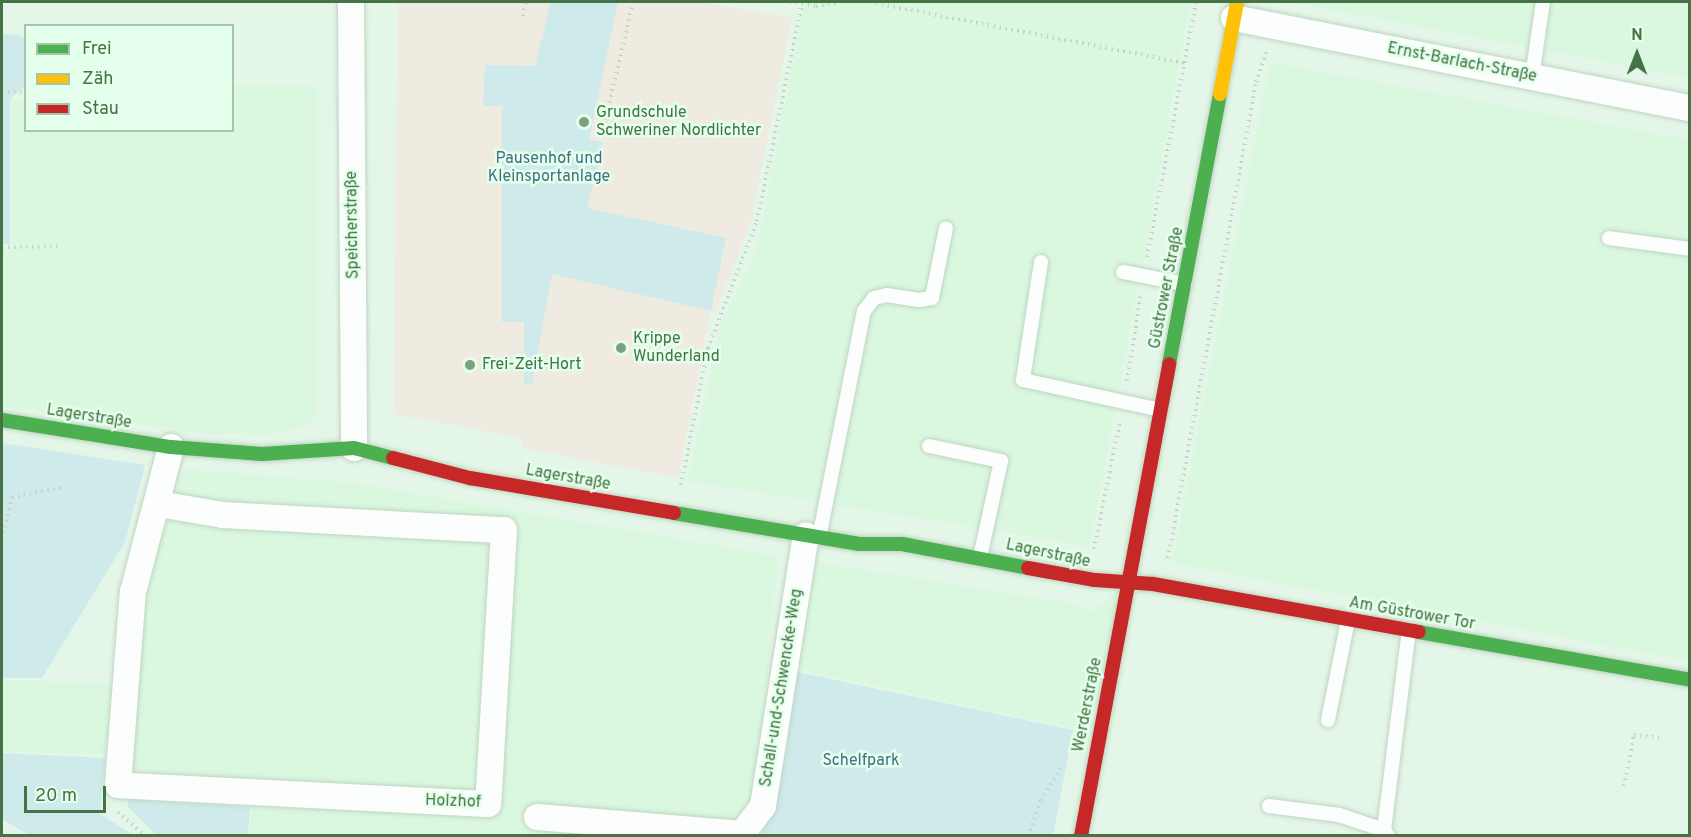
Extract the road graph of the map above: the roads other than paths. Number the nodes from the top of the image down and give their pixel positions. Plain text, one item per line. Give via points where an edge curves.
1 (351, 2) edge
2 (1543, 2) edge
3 (1236, 10) edge
4 (1532, 77) junction
5 (1689, 108) edge
6 (946, 228) dead end
7 (1609, 238) dead end
8 (1689, 249) edge
9 (1041, 262) dead end
10 (1123, 272) dead end
11 (1185, 284) junction
12 (1161, 410) junction
13 (2, 420) edge
14 (929, 446) dead end
15 (171, 447) junction
16 (354, 448) junction
17 (159, 504) junction
18 (812, 537) junction
19 (980, 557) junction
20 (1130, 581) junction
21 (1348, 620) junction
22 (1409, 630) junction
23 (1689, 680) edge
24 (1328, 720) dead end
25 (1269, 806) dead end
26 (537, 817) dead end
27 (1386, 833) edge
28 (742, 834) edge
29 (1081, 836) edge

1 - 16 street, Speicherstraße
2 - 4 lane
3 - 4 street, Ernst-Barlach-Straße via 1273,25
3 - 11 street, Güstrower Straße
4 - 5 street, Ernst-Barlach-Straße
6 - 18 lane via 932,298 887,295 874,298 864,311
7 - 8 lane
9 - 12 lane via 1023,380
10 - 11 lane
11 - 12 street, Güstrower Straße
12 - 20 street, Güstrower Straße
13 - 15 street, Lagerstraße
14 - 19 lane via 1001,461
15 - 16 street, Lagerstraße via 262,454
15 - 17 street, Holzhof
16 - 18 street, Lagerstraße via 470,478
17 - 17 street, Holzhof via 133,592 118,785 488,804 504,530 223,515
18 - 19 street, Lagerstraße via 859,544 902,543
18 - 28 street, Schall-und-Schwencke-Weg via 763,807
19 - 20 street, Lagerstraße via 1095,580
20 - 21 street, Am Güstrower Tor
20 - 29 street, Werderstraße
21 - 22 street, Am Güstrower Tor
21 - 24 lane
22 - 23 street, Am Güstrower Tor
22 - 27 lane
25 - 27 lane via 1339,815
26 - 28 street

